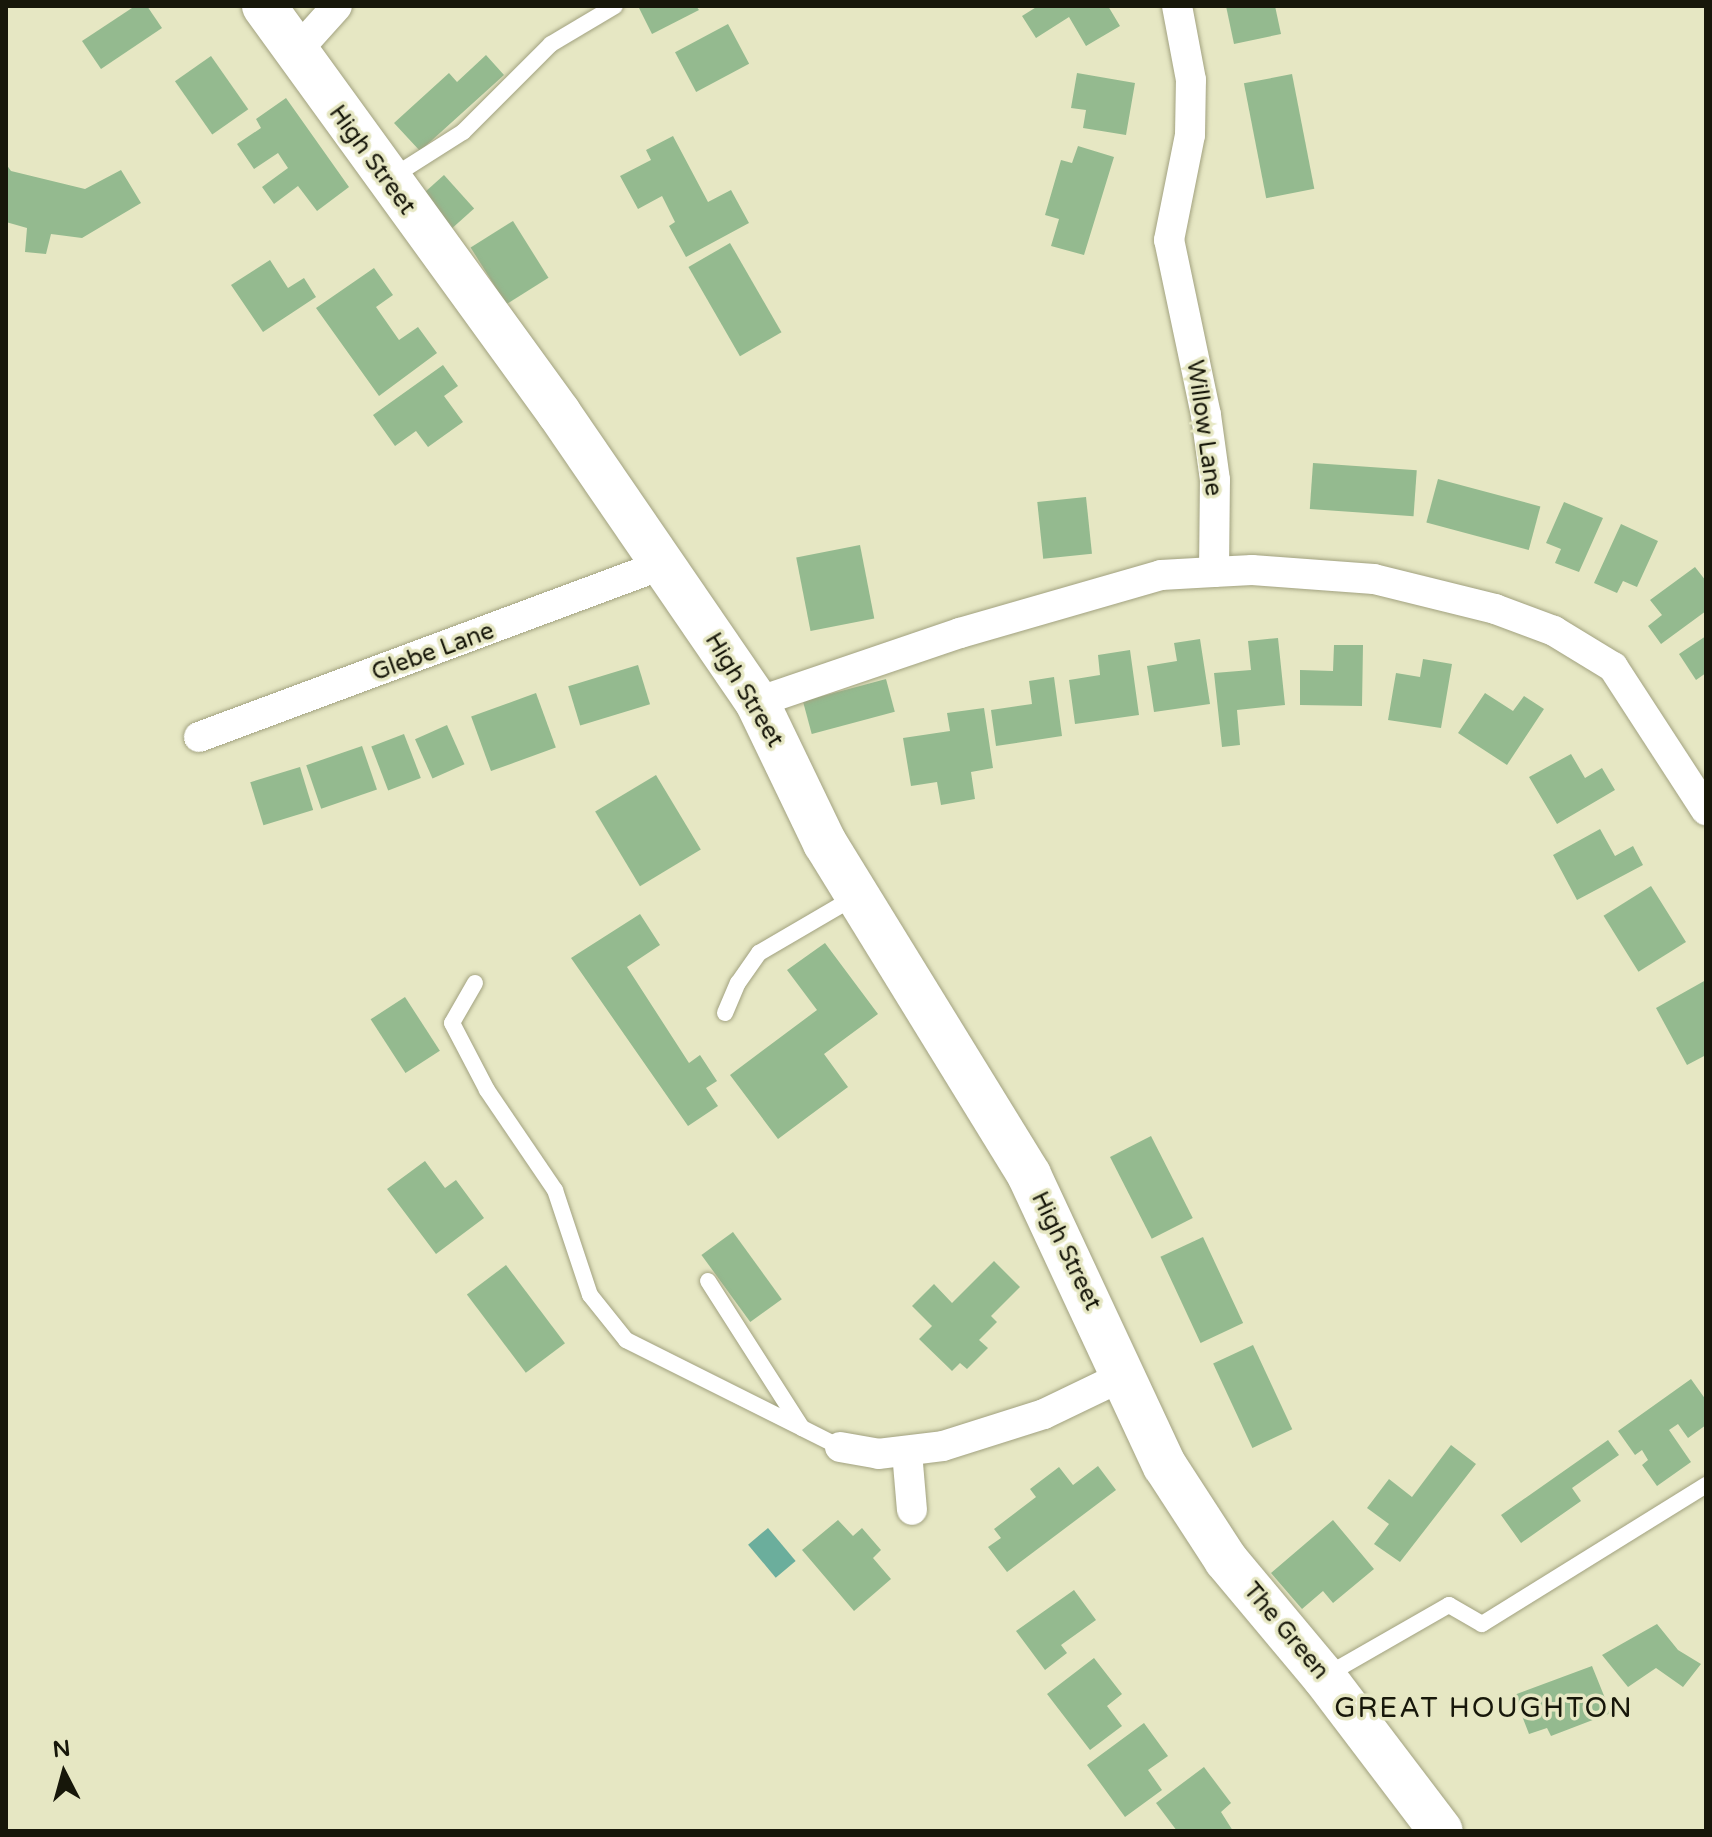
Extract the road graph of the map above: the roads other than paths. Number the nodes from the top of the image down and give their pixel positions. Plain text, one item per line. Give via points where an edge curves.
1 (264, 6) edge
2 (337, 6) edge
3 (615, 6) edge
4 (1177, 6) edge
5 (294, 54) junction
6 (387, 180) junction
7 (665, 564) junction
8 (1214, 572) junction
9 (757, 702) junction
10 (199, 737) dead end
11 (1706, 810) edge
12 (857, 896) junction
13 (475, 983) dead end
14 (725, 1013) dead end
15 (708, 1281) dead end
16 (1125, 1375) junction
17 (802, 1428) junction
18 (840, 1447) joint
19 (907, 1452) junction
20 (1165, 1466) joint
21 (1706, 1485) edge
22 (912, 1510) dead end
23 (1324, 1677) junction
24 (1441, 1831) edge

1 - 5 street, High Street
2 - 5 street
3 - 6 lane via 551,44 463,132
4 - 8 street, Willow Lane via 1191,80 1190,135 1169,240 1215,480
5 - 6 street, High Street
6 - 7 street, High Street
7 - 9 street, High Street
7 - 10 street, Glebe Lane
8 - 9 street via 1147,579 960,633
8 - 11 street via 1374,579 1495,609 1554,631 1613,667
9 - 12 street, High Street via 825,843
12 - 14 lane via 759,953
12 - 16 street, High Street via 1029,1175
13 - 17 lane via 452,1023 487,1090 555,1190 590,1295 626,1340
15 - 17 lane
16 - 19 street via 1044,1414
16 - 20 street, High Street
17 - 18 lane
18 - 19 street
19 - 22 street
20 - 23 street, The Green via 1226,1560
21 - 23 lane via 1482,1624 1449,1605
23 - 24 street, The Green

